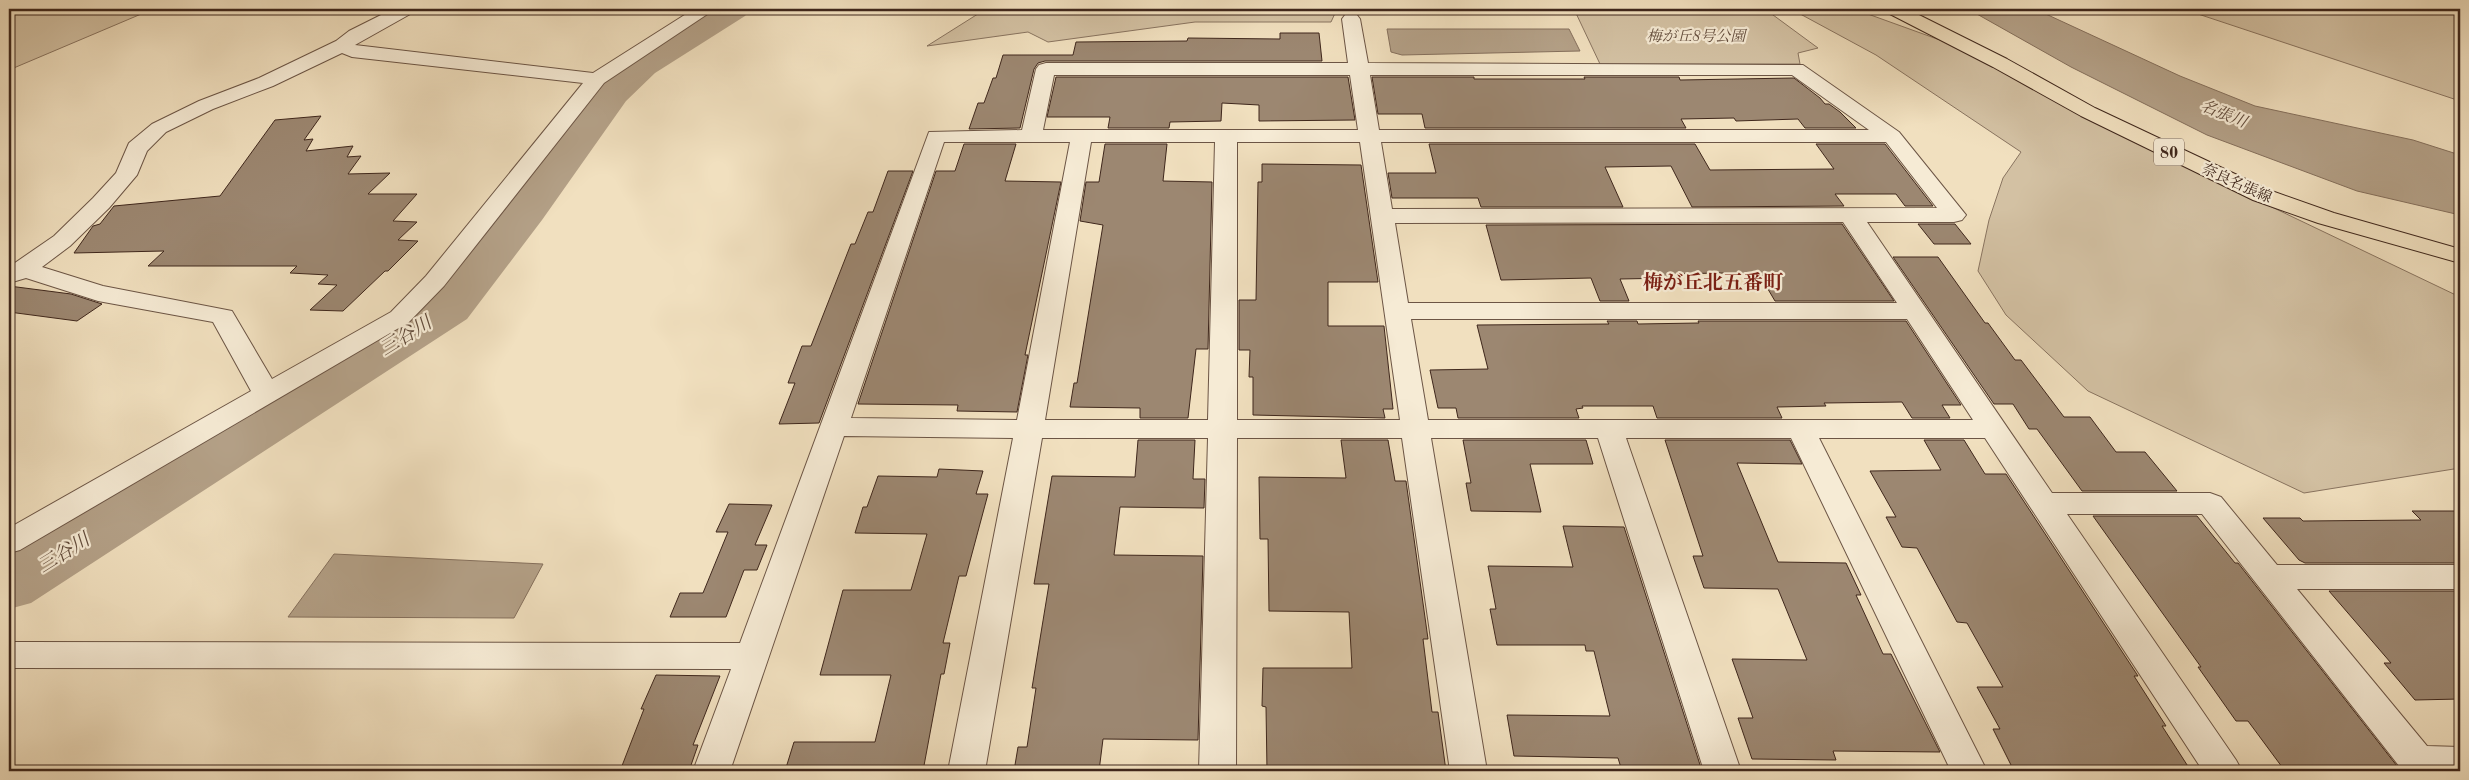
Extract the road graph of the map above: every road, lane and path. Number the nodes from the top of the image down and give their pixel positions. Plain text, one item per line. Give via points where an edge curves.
1 (406, 9) edge
2 (706, 9) edge
3 (1894, 9) edge
4 (1351, 19) dead end
5 (343, 45) junction
6 (624, 61) junction
7 (650, 65) dead end
8 (1359, 69) junction
9 (597, 79) junction
10 (1031, 136) junction
11 (1082, 136) junction
12 (1226, 136) junction
13 (1370, 136) junction
14 (1892, 136) junction
15 (1381, 216) junction
16 (1851, 216) junction
17 (2460, 256) edge
18 (16, 272) edge
19 (1915, 311) junction
20 (1397, 312) junction
21 (265, 392) junction
22 (833, 427) junction
23 (1800, 428) junction
24 (1029, 429) junction
25 (1221, 429) junction
26 (1416, 429) junction
27 (1609, 429) junction
28 (1994, 429) junction
29 (2045, 503) junction
30 (9, 542) edge
31 (2270, 577) junction
32 (2460, 577) edge
33 (9, 655) edge
34 (753, 656) junction
35 (2460, 762) edge
36 (2421, 767) edge
37 (712, 771) edge
38 (967, 771) edge
39 (1218, 771) edge
40 (1469, 771) edge
41 (1723, 771) edge
42 (1969, 771) edge
43 (2223, 771) edge

1 - 5 street
2 - 6 street
3 - 17 main road, 奈良名張線 / 80 via 2088,112 2261,195 2326,218
4 - 8 street
5 - 9 street via 352,51
5 - 18 street via 159,128 137,148 126,175 101,203 62,241
6 - 7 street
6 - 9 street
8 - 10 street via 1046,69
8 - 13 street
8 - 14 street via 1796,69
9 - 21 street via 435,281 400,317
10 - 11 street
10 - 22 street via 936,136
11 - 12 street
11 - 24 street
12 - 13 street
12 - 25 street
13 - 14 street
13 - 15 street
14 - 16 street via 1954,215
15 - 16 street
15 - 20 street
16 - 19 street
18 - 21 street via 98,293 223,316
19 - 20 street
19 - 28 street
20 - 26 street
21 - 30 street
22 - 24 street
22 - 34 street
23 - 27 street
23 - 28 street
23 - 42 street
24 - 25 street
24 - 38 street
25 - 26 street
25 - 39 street
26 - 27 street
26 - 40 street
27 - 41 street
28 - 29 street
29 - 31 street via 2210,504
29 - 43 street
31 - 32 street
31 - 36 street
33 - 34 street
34 - 37 street
35 - 36 street

